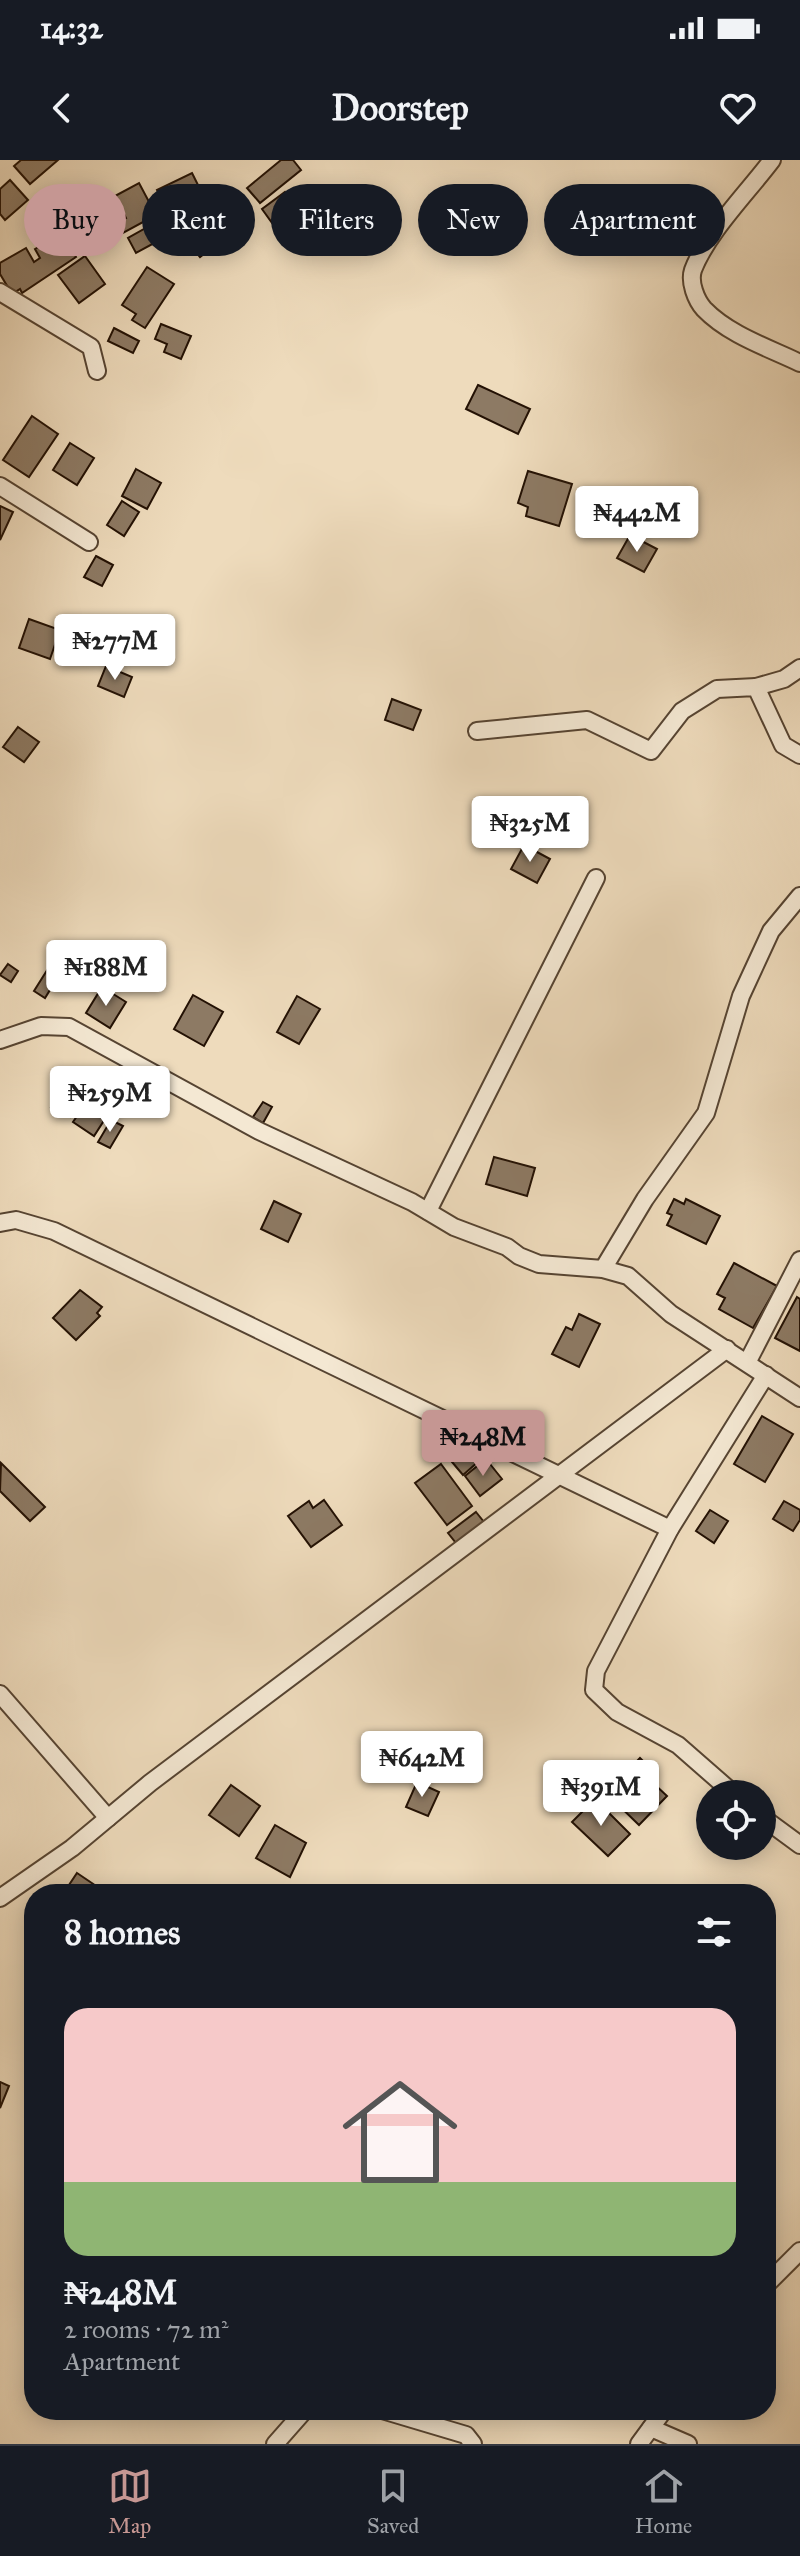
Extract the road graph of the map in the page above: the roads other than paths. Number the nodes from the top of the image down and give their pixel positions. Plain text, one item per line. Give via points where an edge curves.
1 (772, 160) edge
2 (0, 292) edge
3 (800, 363) edge
4 (97, 371) dead end
5 (0, 486) edge
6 (89, 542) dead end
7 (800, 668) edge
8 (756, 687) junction
9 (477, 731) dead end
10 (800, 755) edge
11 (596, 878) dead end
12 (800, 896) edge
13 (0, 1040) edge
14 (428, 1211) junction
15 (0, 1223) edge
16 (800, 1260) edge
17 (603, 1269) junction
18 (727, 1349) junction
19 (748, 1361) junction
20 (766, 1375) junction
21 (800, 1398) edge
22 (558, 1477) junction
23 (670, 1529) junction
24 (0, 1694) edge
25 (718, 1780) edge
26 (108, 1818) junction
27 (776, 1827) edge
28 (800, 1845) edge
29 (0, 1898) edge
30 (800, 2251) edge
31 (776, 2275) edge
32 (296, 2420) edge
33 (416, 2420) edge
34 (657, 2420) edge
35 (651, 2428) junction
36 (275, 2444) edge
37 (473, 2444) edge
38 (639, 2444) edge
39 (688, 2444) edge

1 - 3 street via 709,243 692,271 692,287 703,308 733,330
2 - 4 street via 91,347
5 - 6 street
7 - 8 street
8 - 9 street via 717,689 682,711 651,751 587,720
8 - 10 street via 783,745
11 - 14 street
12 - 17 street via 771,931 741,996 706,1113
13 - 14 street via 41,1026 69,1027 259,1131
14 - 17 street via 539,1264
15 - 22 street via 16,1220 54,1231
16 - 19 street
17 - 18 street via 628,1276 671,1314
18 - 19 street
18 - 22 street
19 - 20 street
20 - 21 street
20 - 23 street
22 - 23 street
22 - 26 street
23 - 25 street via 596,1671 594,1690 617,1712 678,1745
24 - 26 street
26 - 29 street
27 - 28 street
30 - 31 street
32 - 36 street
33 - 37 street via 466,2435
34 - 35 street
35 - 38 street
35 - 39 street

